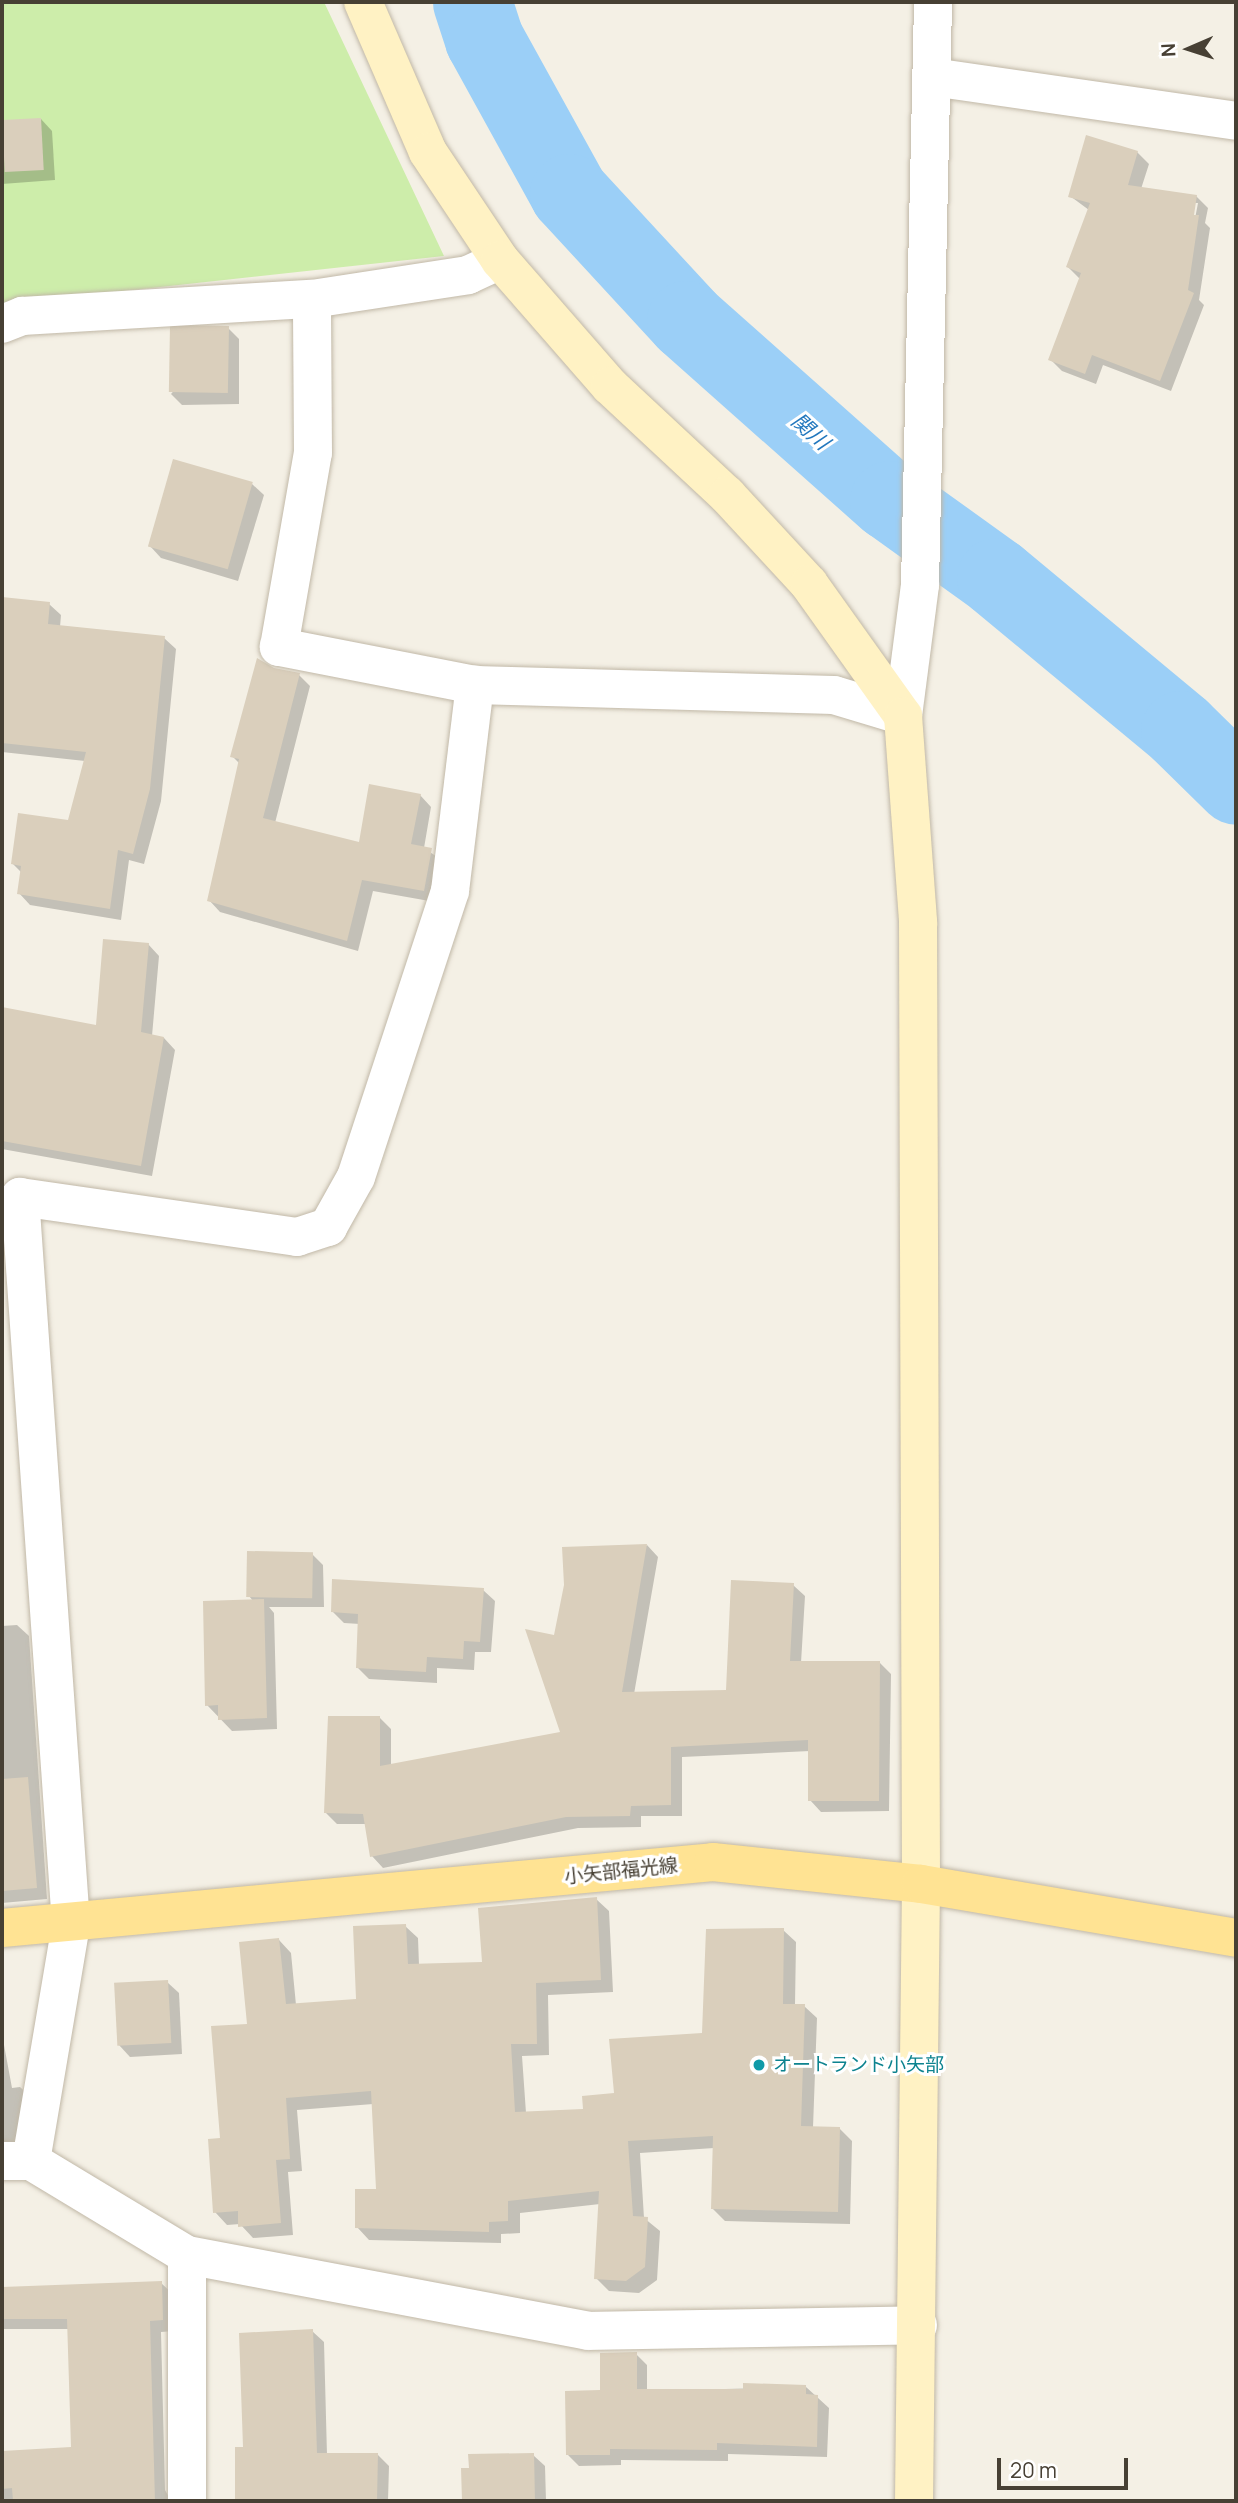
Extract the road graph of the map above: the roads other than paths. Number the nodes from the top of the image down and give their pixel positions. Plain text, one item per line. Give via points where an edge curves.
1 (363, 2) edge
2 (933, 2) edge
3 (932, 77) junction
4 (1236, 121) edge
5 (500, 260) junction
6 (312, 299) junction
7 (2, 324) edge
8 (475, 685) junction
9 (903, 716) junction
10 (11, 1194) edge
11 (921, 1884) junction
12 (71, 1924) junction
13 (2, 1928) edge
14 (1236, 1938) edge
15 (16, 2161) edge
16 (187, 2255) junction
17 (918, 2325) junction
18 (187, 2501) edge
19 (914, 2501) edge

1 - 5 street via 428,152
2 - 3 street
3 - 4 street
3 - 9 street via 920,585
5 - 6 street via 468,275
5 - 9 street via 610,386 727,495 808,584
6 - 7 street via 22,316
6 - 8 street via 313,453 278,647
8 - 9 street via 834,695
8 - 10 street via 450,891 356,1177 328,1227 297,1237
9 - 11 street via 918,922
10 - 12 street
11 - 12 main road, 小矢部福光線 via 713,1862
11 - 14 main road, 小矢部福光線
11 - 17 street
12 - 13 main road, 小矢部福光線
12 - 15 street
15 - 16 street
16 - 17 street via 588,2331
16 - 18 street
17 - 19 street

